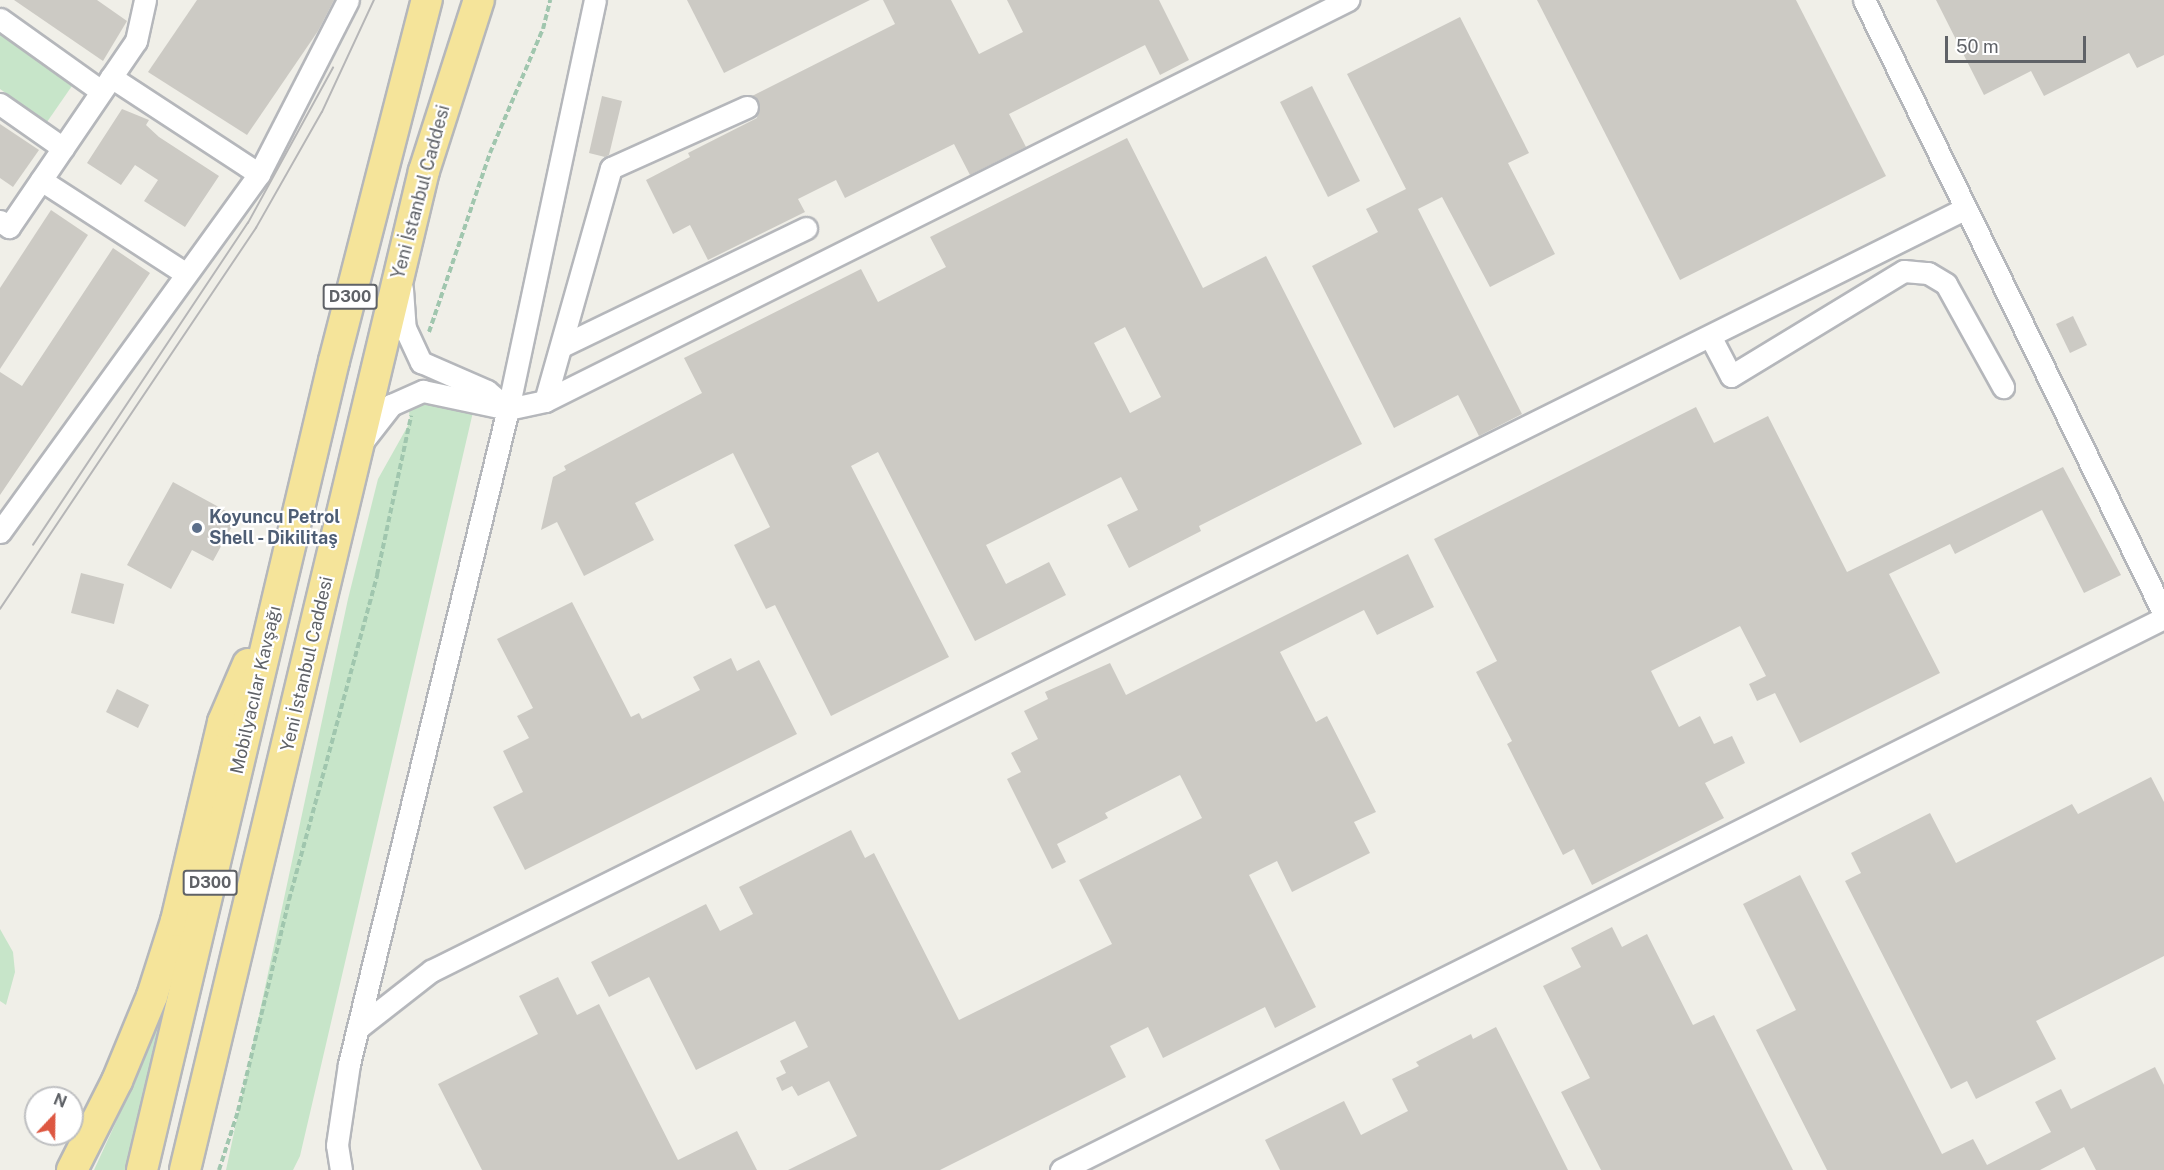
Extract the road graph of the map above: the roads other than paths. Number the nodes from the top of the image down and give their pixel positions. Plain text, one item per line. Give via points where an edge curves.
1 (145, 0) edge
2 (348, 0) edge
3 (427, 0) edge
4 (479, 0) edge
5 (596, 0) edge
6 (1348, 0) edge
7 (1864, 0) edge
8 (0, 19) edge
9 (106, 84) junction
10 (0, 104) edge
11 (747, 107) dead end
12 (63, 147) junction
13 (259, 174) junction
14 (41, 180) junction
15 (1964, 209) junction
16 (0, 221) edge
17 (806, 228) dead end
18 (400, 268) junction
19 (185, 273) junction
20 (1710, 336) junction
21 (562, 345) junction
22 (2003, 387) dead end
23 (545, 401) junction
24 (508, 409) junction
25 (359, 447) junction
26 (0, 532) edge
27 (279, 596) junction
28 (2164, 616) edge
29 (358, 1028) junction
30 (197, 1122) junction
31 (72, 1170) edge
32 (142, 1170) edge
33 (185, 1170) edge
34 (195, 1170) edge
35 (341, 1170) edge
36 (1061, 1170) edge

1 - 9 street via 136,41
2 - 13 street
3 - 27 highway, D300 via 334,361
4 - 18 highway, Yeni İstanbul Caddesi / D300 via 440,116
5 - 24 street
6 - 23 street
7 - 15 street
8 - 9 street
9 - 12 street
9 - 13 street
10 - 12 street
11 - 21 street via 611,168
12 - 14 street
13 - 19 street
14 - 16 street via 9,227
14 - 19 street
15 - 20 street
15 - 28 street
17 - 21 street
18 - 24 street via 405,328 421,362 487,391
18 - 25 highway, Yeni İstanbul Caddesi / D300
19 - 26 street
20 - 22 street via 1731,376 1904,271 1928,273 1946,284
20 - 29 street via 430,971
21 - 23 street
23 - 24 street
24 - 25 street via 423,391 391,405
24 - 29 street
25 - 30 highway, Yeni İstanbul Caddesi / D300
27 - 31 highway, Mobilyacılar Kavşağı via 222,722 176,921 152,996 117,1081
27 - 32 highway, Mobilyacılar Kavşağı / D300
28 - 36 street
29 - 35 street via 337,1145
30 - 33 highway
30 - 34 highway, D300

